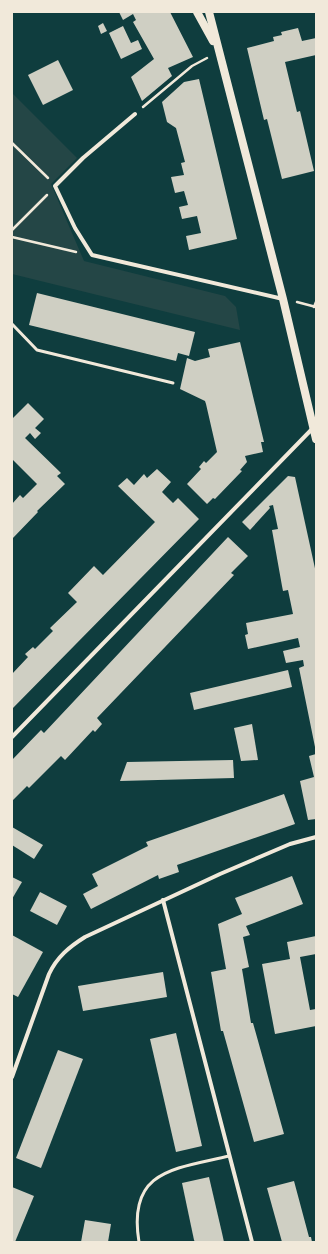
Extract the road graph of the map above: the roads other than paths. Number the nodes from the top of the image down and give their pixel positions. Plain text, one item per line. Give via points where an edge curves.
1 (197, 12) edge
2 (209, 12) edge
3 (219, 52) junction
4 (135, 114) road end
5 (282, 299) junction
6 (12, 324) edge
7 (173, 382) dead end
8 (315, 427) edge
9 (316, 439) edge
10 (12, 737) edge
11 (316, 837) edge
12 (163, 900) junction
13 (12, 1077) edge
14 (229, 1156) junction
15 (139, 1242) edge
16 (252, 1242) edge

1 - 3 main road
2 - 3 main road
3 - 5 main road
4 - 5 street via 83,158 55,186 75,228 92,255
5 - 8 main road
6 - 7 lane via 37,350
8 - 9 main road
8 - 10 street
11 - 12 street via 290,844
12 - 13 street via 85,937 62,954 49,974
12 - 14 street
14 - 15 lane via 173,1169 159,1175 148,1185 140,1198 136,1214
14 - 16 street

